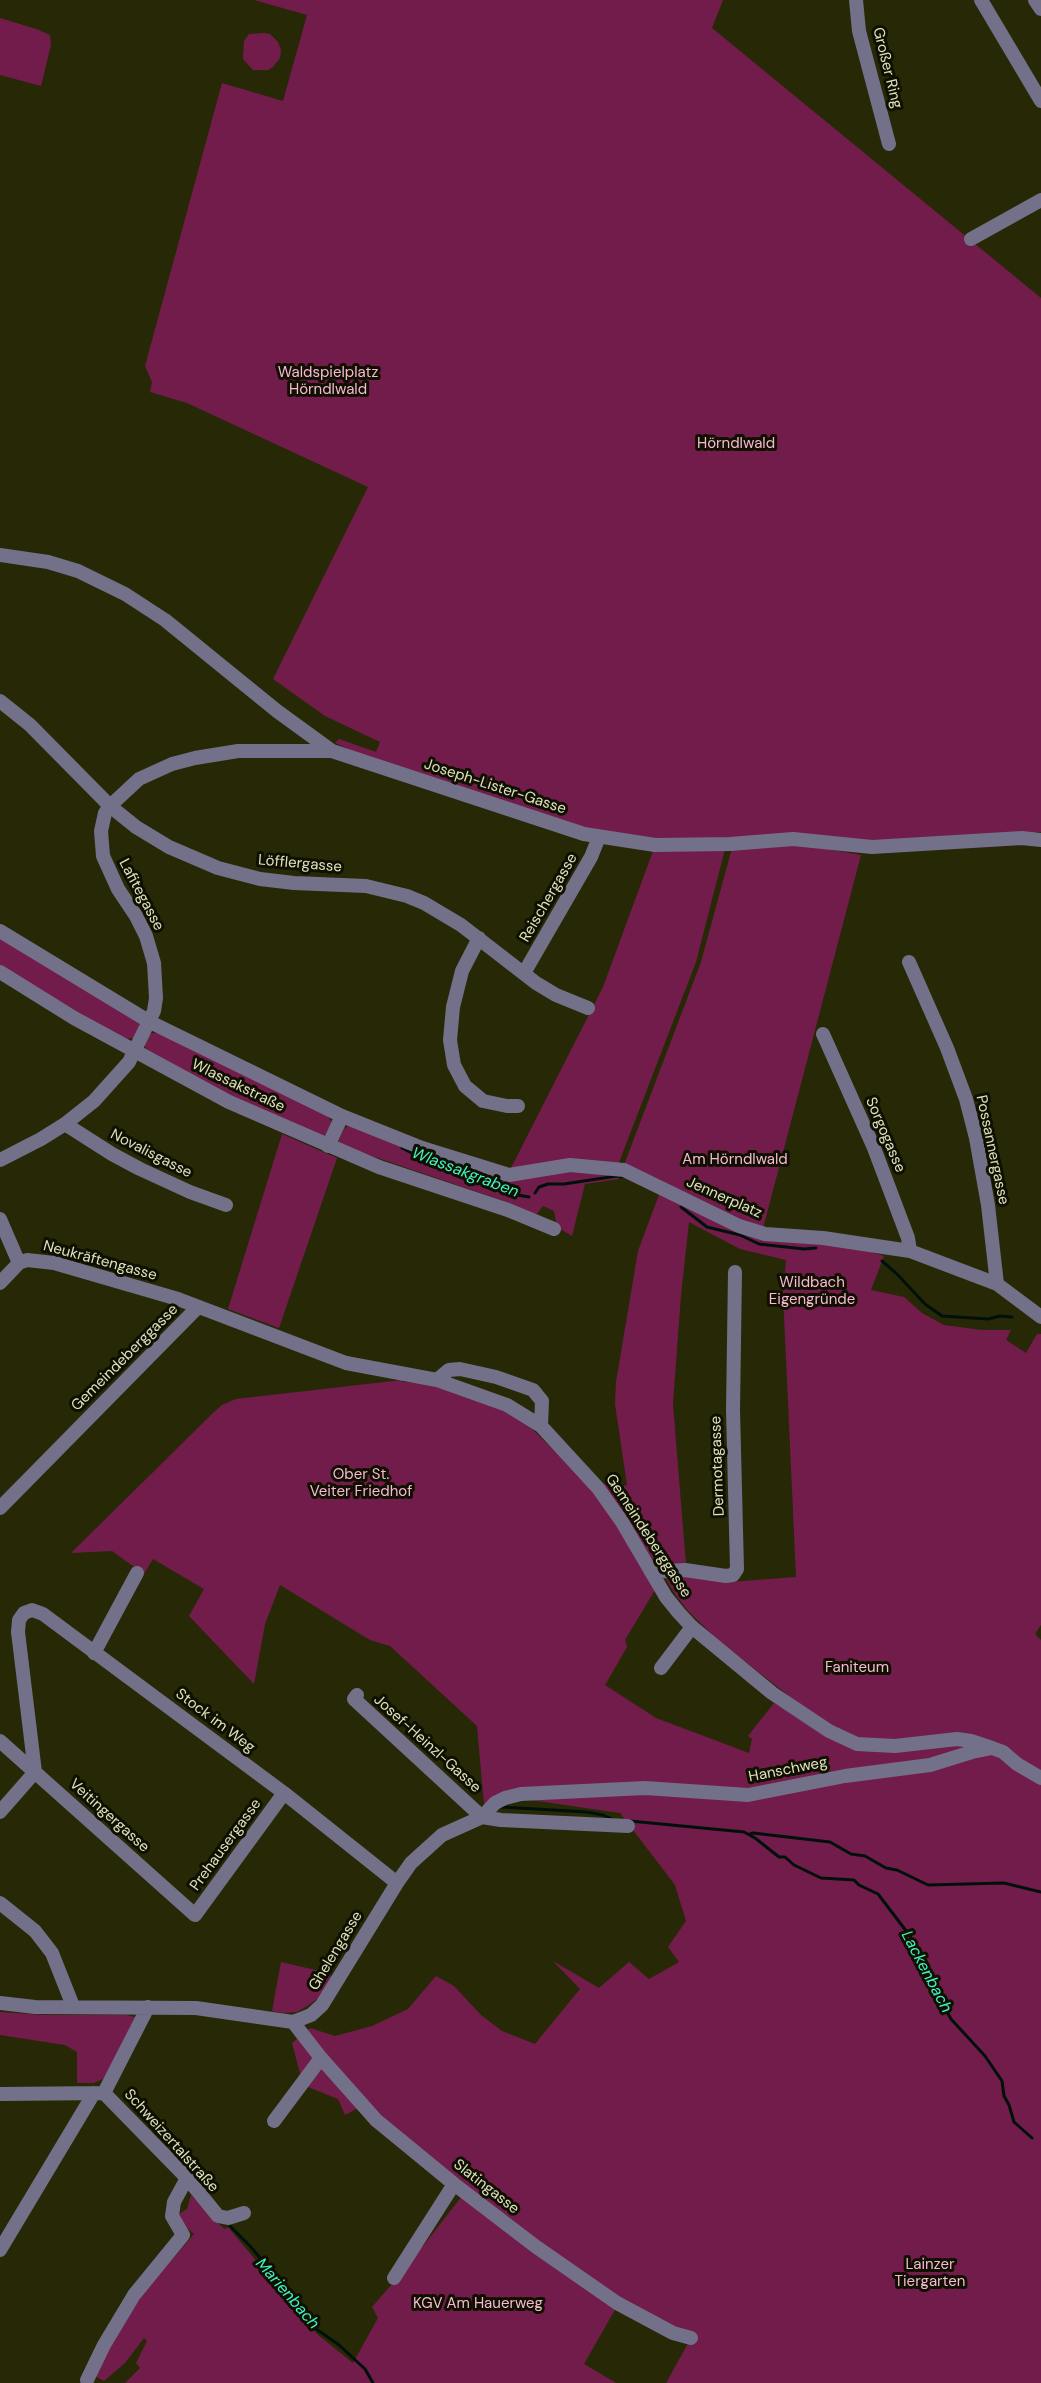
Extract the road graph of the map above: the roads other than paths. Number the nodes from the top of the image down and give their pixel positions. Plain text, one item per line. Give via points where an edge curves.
1 (856, 0) edge
2 (981, 0) edge
3 (1035, 0) edge
4 (1041, 9) edge
5 (1041, 102) edge
6 (889, 144) dead end
7 (1041, 200) edge
8 (971, 239) dead end
9 (0, 555) edge
10 (0, 701) edge
11 (332, 751) junction
12 (110, 806) junction
13 (599, 837) junction
14 (1041, 840) edge
15 (0, 931) edge
16 (478, 938) junction
17 (909, 962) dead end
18 (0, 972) edge
19 (524, 973) junction
20 (588, 1008) dead end
21 (150, 1022) junction
22 (823, 1034) dead end
23 (135, 1052) junction
24 (518, 1106) dead end
25 (342, 1116) junction
26 (65, 1124) junction
27 (328, 1146) junction
28 (0, 1160) edge
29 (509, 1175) joint
30 (226, 1205) dead end
31 (0, 1220) edge
32 (554, 1229) dead end
33 (910, 1251) junction
34 (19, 1263) junction
35 (735, 1272) dead end
36 (0, 1283) edge
37 (997, 1284) junction
38 (198, 1307) junction
39 (1041, 1317) edge
40 (436, 1380) junction
41 (541, 1426) junction
42 (0, 1508) edge
43 (651, 1572) junction
44 (137, 1573) dead end
45 (692, 1627) junction
46 (94, 1653) junction
47 (661, 1668) dead end
48 (357, 1695) dead end
49 (0, 1741) edge
50 (992, 1749) junction
51 (35, 1772) junction
52 (1041, 1778) edge
53 (284, 1793) junction
54 (489, 1809) junction
55 (0, 1812) edge
56 (628, 1826) dead end
57 (397, 1883) junction
58 (0, 1903) edge
59 (195, 1915) joint
60 (0, 2003) edge
61 (73, 2006) junction
62 (148, 2007) junction
63 (294, 2022) junction
64 (321, 2058) junction
65 (99, 2092) junction
66 (0, 2094) edge
67 (274, 2121) dead end
68 (187, 2178) junction
69 (454, 2184) junction
70 (243, 2213) dead end
71 (0, 2250) edge
72 (394, 2278) dead end
73 (691, 2338) dead end
74 (87, 2380) dead end

1 - 6 street, Großer Ring via 859,31
2 - 5 street
3 - 4 street
7 - 8 street
9 - 11 street, Joseph-Lister-Gasse via 68,568 125,594 165,620
10 - 12 street, Löfflergasse via 30,724
11 - 12 street, Lafitegasse via 238,751 195,758 139,779
11 - 13 street, Joseph-Lister-Gasse
12 - 16 street, Löfflergasse via 169,847 218,868 277,882 386,890 424,903
12 - 21 street, Lafitegasse via 100,843 109,871 146,936 154,963 156,998
13 - 14 street, Joseph-Lister-Gasse via 664,845 793,839 872,848
13 - 19 street, Reischergasse
15 - 21 street, Wlassakstraße
16 - 19 street, Löfflergasse
16 - 24 street via 456,990 450,1040 454,1065 465,1086 483,1101
17 - 37 street, Possannergasse via 966,1099 988,1205
18 - 23 street, Wlassakstraße
19 - 20 street, Löfflergasse via 556,996
21 - 23 street
21 - 25 street, Wlassakstraße
22 - 33 street, Sorgogasse via 874,1148
23 - 26 street via 107,1088
23 - 27 street, Wlassakstraße via 229,1102
25 - 27 street
25 - 29 street, Wlassakstraße via 423,1148
26 - 28 street
26 - 30 street, Novalisgasse via 140,1169
27 - 32 street, Wlassakstraße
29 - 33 street, Jennerplatz via 570,1165 619,1169 739,1226 765,1234
31 - 34 street
33 - 37 street, Jennerplatz
34 - 36 street
34 - 38 street, Neukräftengasse via 54,1263
35 - 43 street, Dermotagasse via 737,1569 726,1576 685,1570
37 - 39 street
38 - 40 street, Gemeindeberggasse via 346,1363
38 - 42 street, Gemeindeberggasse
40 - 41 street, Gemeindeberggasse via 507,1406
40 - 41 street via 448,1370 460,1369 533,1390 542,1401
41 - 43 street, Gemeindeberggasse via 598,1488
43 - 45 street, Gemeindeberggasse
44 - 46 street
45 - 47 street
45 - 50 street, Gemeindeberggasse via 765,1688 846,1739 870,1746 895,1746 957,1739
46 - 51 street, Stock im Weg via 43,1614 32,1610 24,1612 19,1620
46 - 53 street, Stock im Weg
48 - 54 street, Josef-Heinzl-Gasse via 354,1699
49 - 51 street, Veitingergasse
50 - 52 street via 1003,1752
50 - 54 street, Hanschweg via 930,1765 748,1795 618,1788 521,1794 505,1798
51 - 55 street
51 - 59 street, Veitingergasse
53 - 57 street, Stock im Weg
53 - 59 street, Prehausergasse
54 - 56 street, Ghelengasse via 501,1820
54 - 57 street, Ghelengasse via 427,1846
57 - 63 street, Ghelengasse via 322,2006
58 - 61 street via 34,1931 52,1953
60 - 61 street
61 - 62 street
62 - 63 street via 196,2008
62 - 65 street
63 - 64 street, Slatingasse
64 - 67 street
64 - 69 street, Slatingasse via 376,2120
65 - 66 street
65 - 68 street, Schweizertalstraße
65 - 71 street
68 - 70 street, Schweizertalstraße via 218,2216 228,2218
68 - 74 street via 174,2202 172,2216 183,2235 134,2295
69 - 72 street
69 - 73 street, Slatingasse via 617,2302 673,2333

